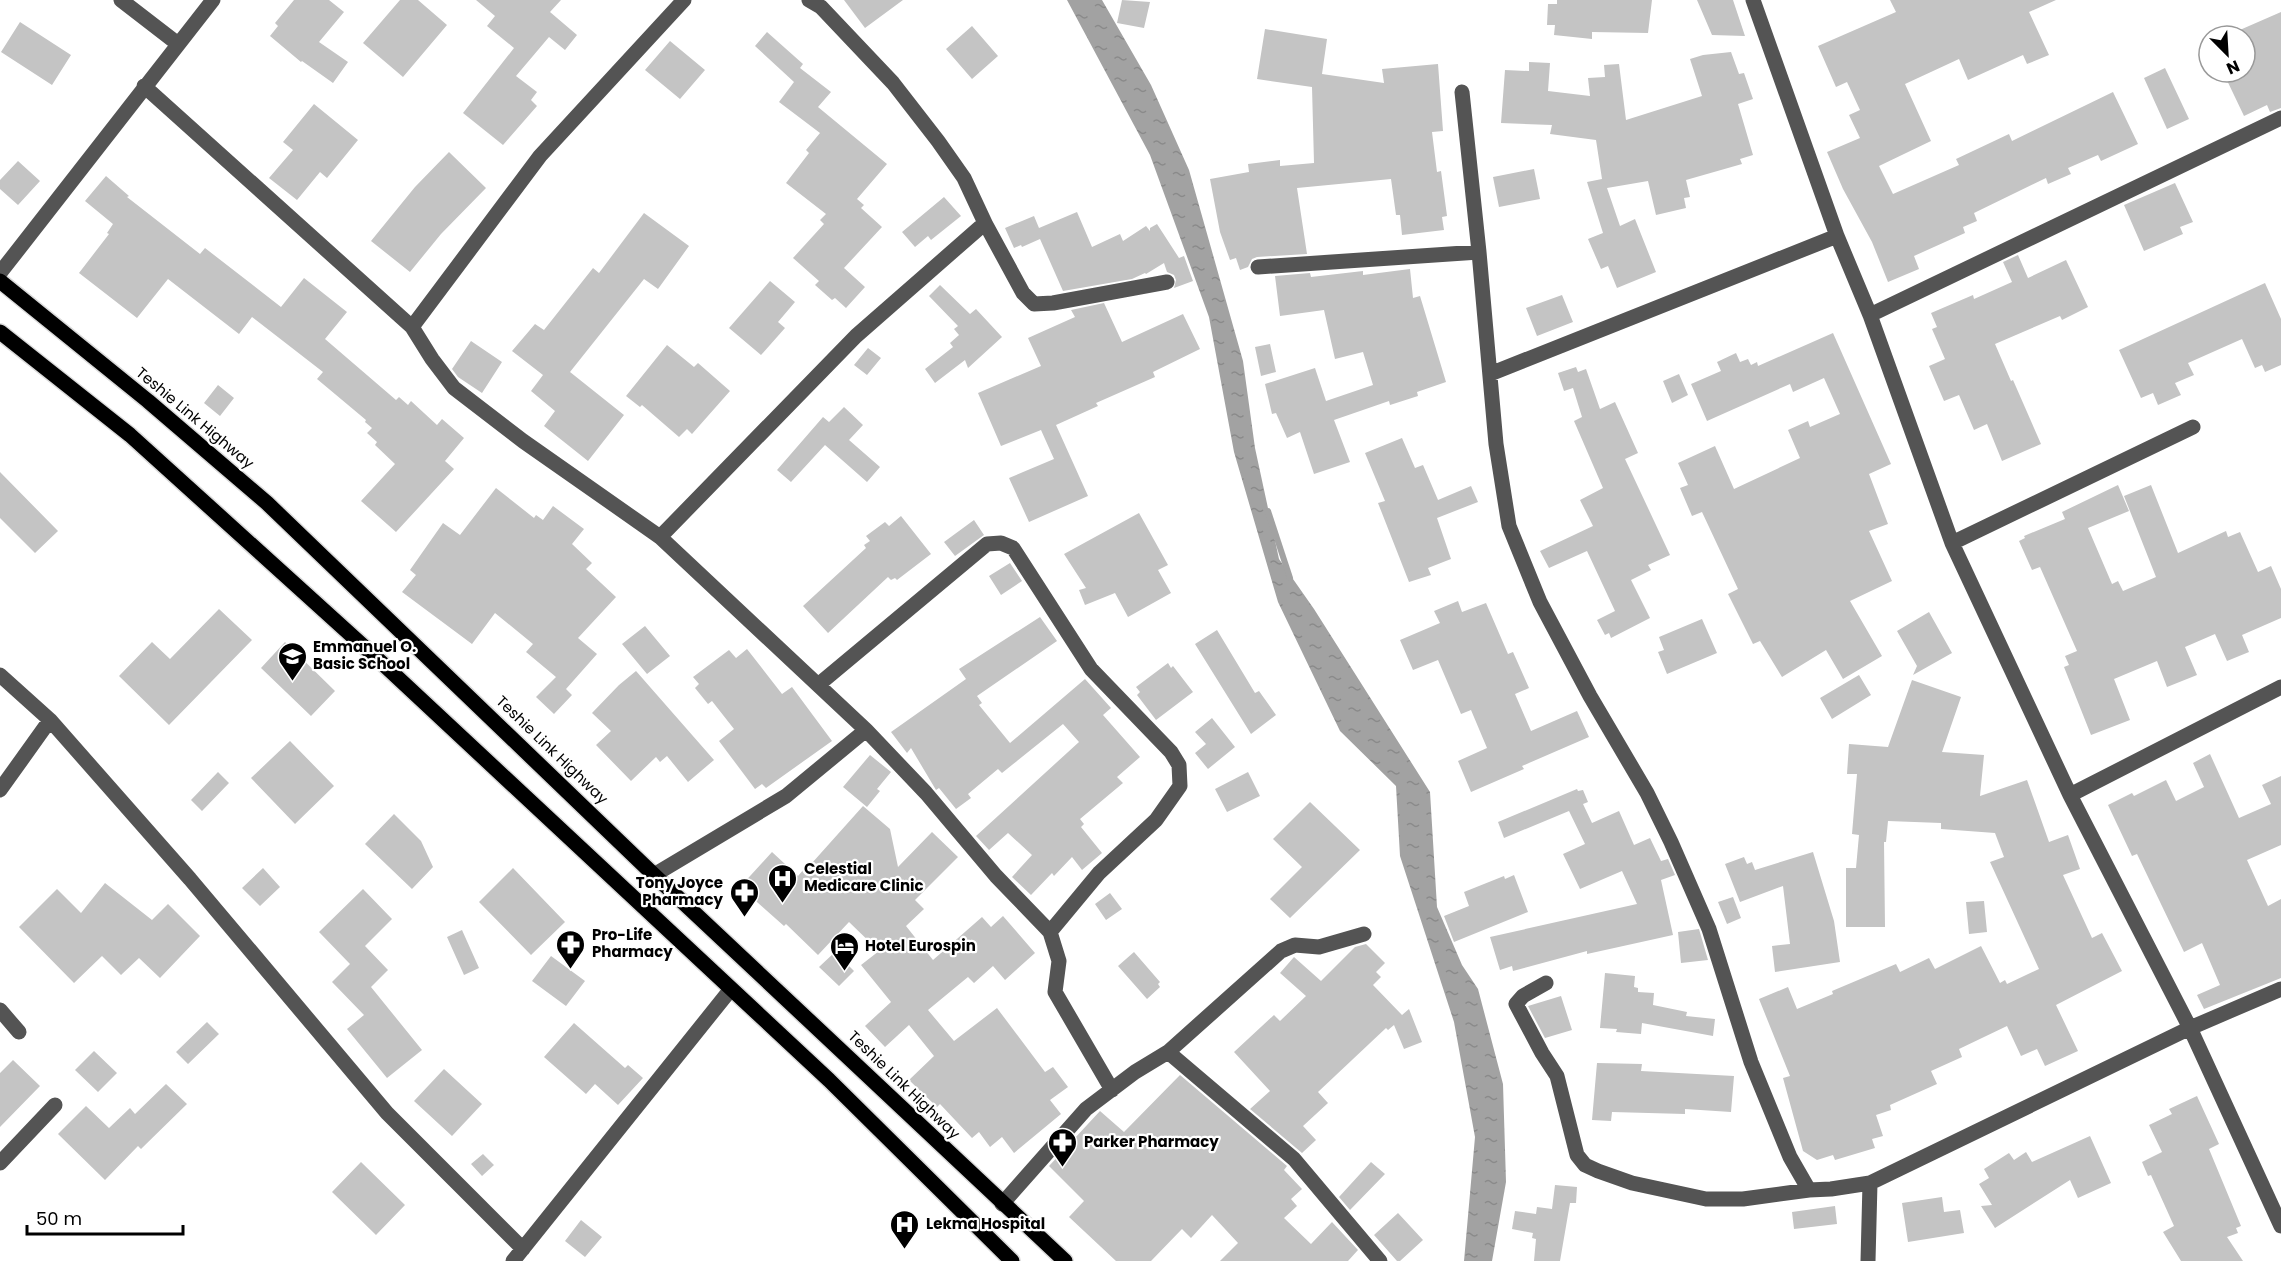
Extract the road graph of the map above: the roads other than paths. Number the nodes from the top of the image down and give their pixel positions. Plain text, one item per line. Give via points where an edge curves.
1 (122, 0) edge
2 (213, 0) edge
3 (684, 0) edge
4 (809, 0) edge
5 (1753, 0) edge
6 (178, 44) junction
7 (144, 86) junction
8 (1462, 92) dead end
9 (2281, 118) edge
10 (985, 223) junction
11 (1837, 236) junction
12 (1479, 252) junction
13 (1258, 267) dead end
14 (0, 273) edge
15 (0, 281) edge
16 (1167, 282) dead end
17 (1870, 315) junction
18 (412, 327) junction
19 (0, 332) edge
20 (1490, 374) junction
21 (2193, 427) dead end
22 (660, 537) junction
23 (1953, 543) junction
24 (0, 675) edge
25 (818, 685) junction
26 (2281, 687) edge
27 (50, 720) junction
28 (866, 730) junction
29 (0, 790) edge
30 (2070, 795) junction
31 (654, 875) junction
32 (1050, 932) junction
33 (1364, 934) dead end
34 (1546, 982) dead end
35 (731, 989) junction
36 (2281, 989) edge
37 (0, 1010) edge
38 (2190, 1028) junction
39 (19, 1032) dead end
40 (1168, 1052) junction
41 (1112, 1090) junction
42 (55, 1105) dead end
43 (0, 1162) edge
44 (1870, 1183) junction
45 (1809, 1190) junction
46 (1002, 1204) junction
47 (2281, 1226) edge
48 (518, 1255) edge
49 (1012, 1261) edge
50 (1065, 1261) edge
51 (1380, 1261) edge
52 (1868, 1261) edge

1 - 6 street
2 - 6 street
3 - 18 street via 540,156
4 - 10 street via 821,7 893,84 964,178
5 - 11 street
6 - 7 street
7 - 14 street
7 - 18 street
8 - 12 street
9 - 17 street
10 - 16 street via 1023,293 1034,304
10 - 22 street via 856,336
11 - 17 street
11 - 20 street
12 - 13 street
12 - 20 street
15 - 31 main road, Teshie Link Highway via 267,503
17 - 23 street
18 - 22 street via 454,388
19 - 35 main road via 138,443
20 - 45 street via 1509,526 1540,602 1671,842 1708,929 1751,1062 1790,1157
21 - 23 street
22 - 25 street
23 - 30 street
24 - 27 street
25 - 28 street
25 - 32 street via 987,544 1001,543 1013,548 1091,669 1179,765 1180,786 1156,820 1099,873
26 - 30 street
27 - 29 street
27 - 48 street via 387,1113
28 - 31 street via 786,796
28 - 32 street
30 - 38 street
31 - 46 main road, Teshie Link Highway
32 - 41 street via 1059,961 1054,992
33 - 40 street via 1319,947 1294,945 1281,951
34 - 45 street via 1516,1004 1557,1076 1577,1155 1585,1165 1632,1183 1706,1199 1743,1199
35 - 48 street
35 - 49 main road
36 - 38 street
37 - 39 street
38 - 44 street
38 - 47 street
40 - 41 street
40 - 51 street via 1294,1159
41 - 46 street via 1086,1109
42 - 43 street
44 - 45 street
44 - 52 street
46 - 50 main road, Teshie Link Highway

